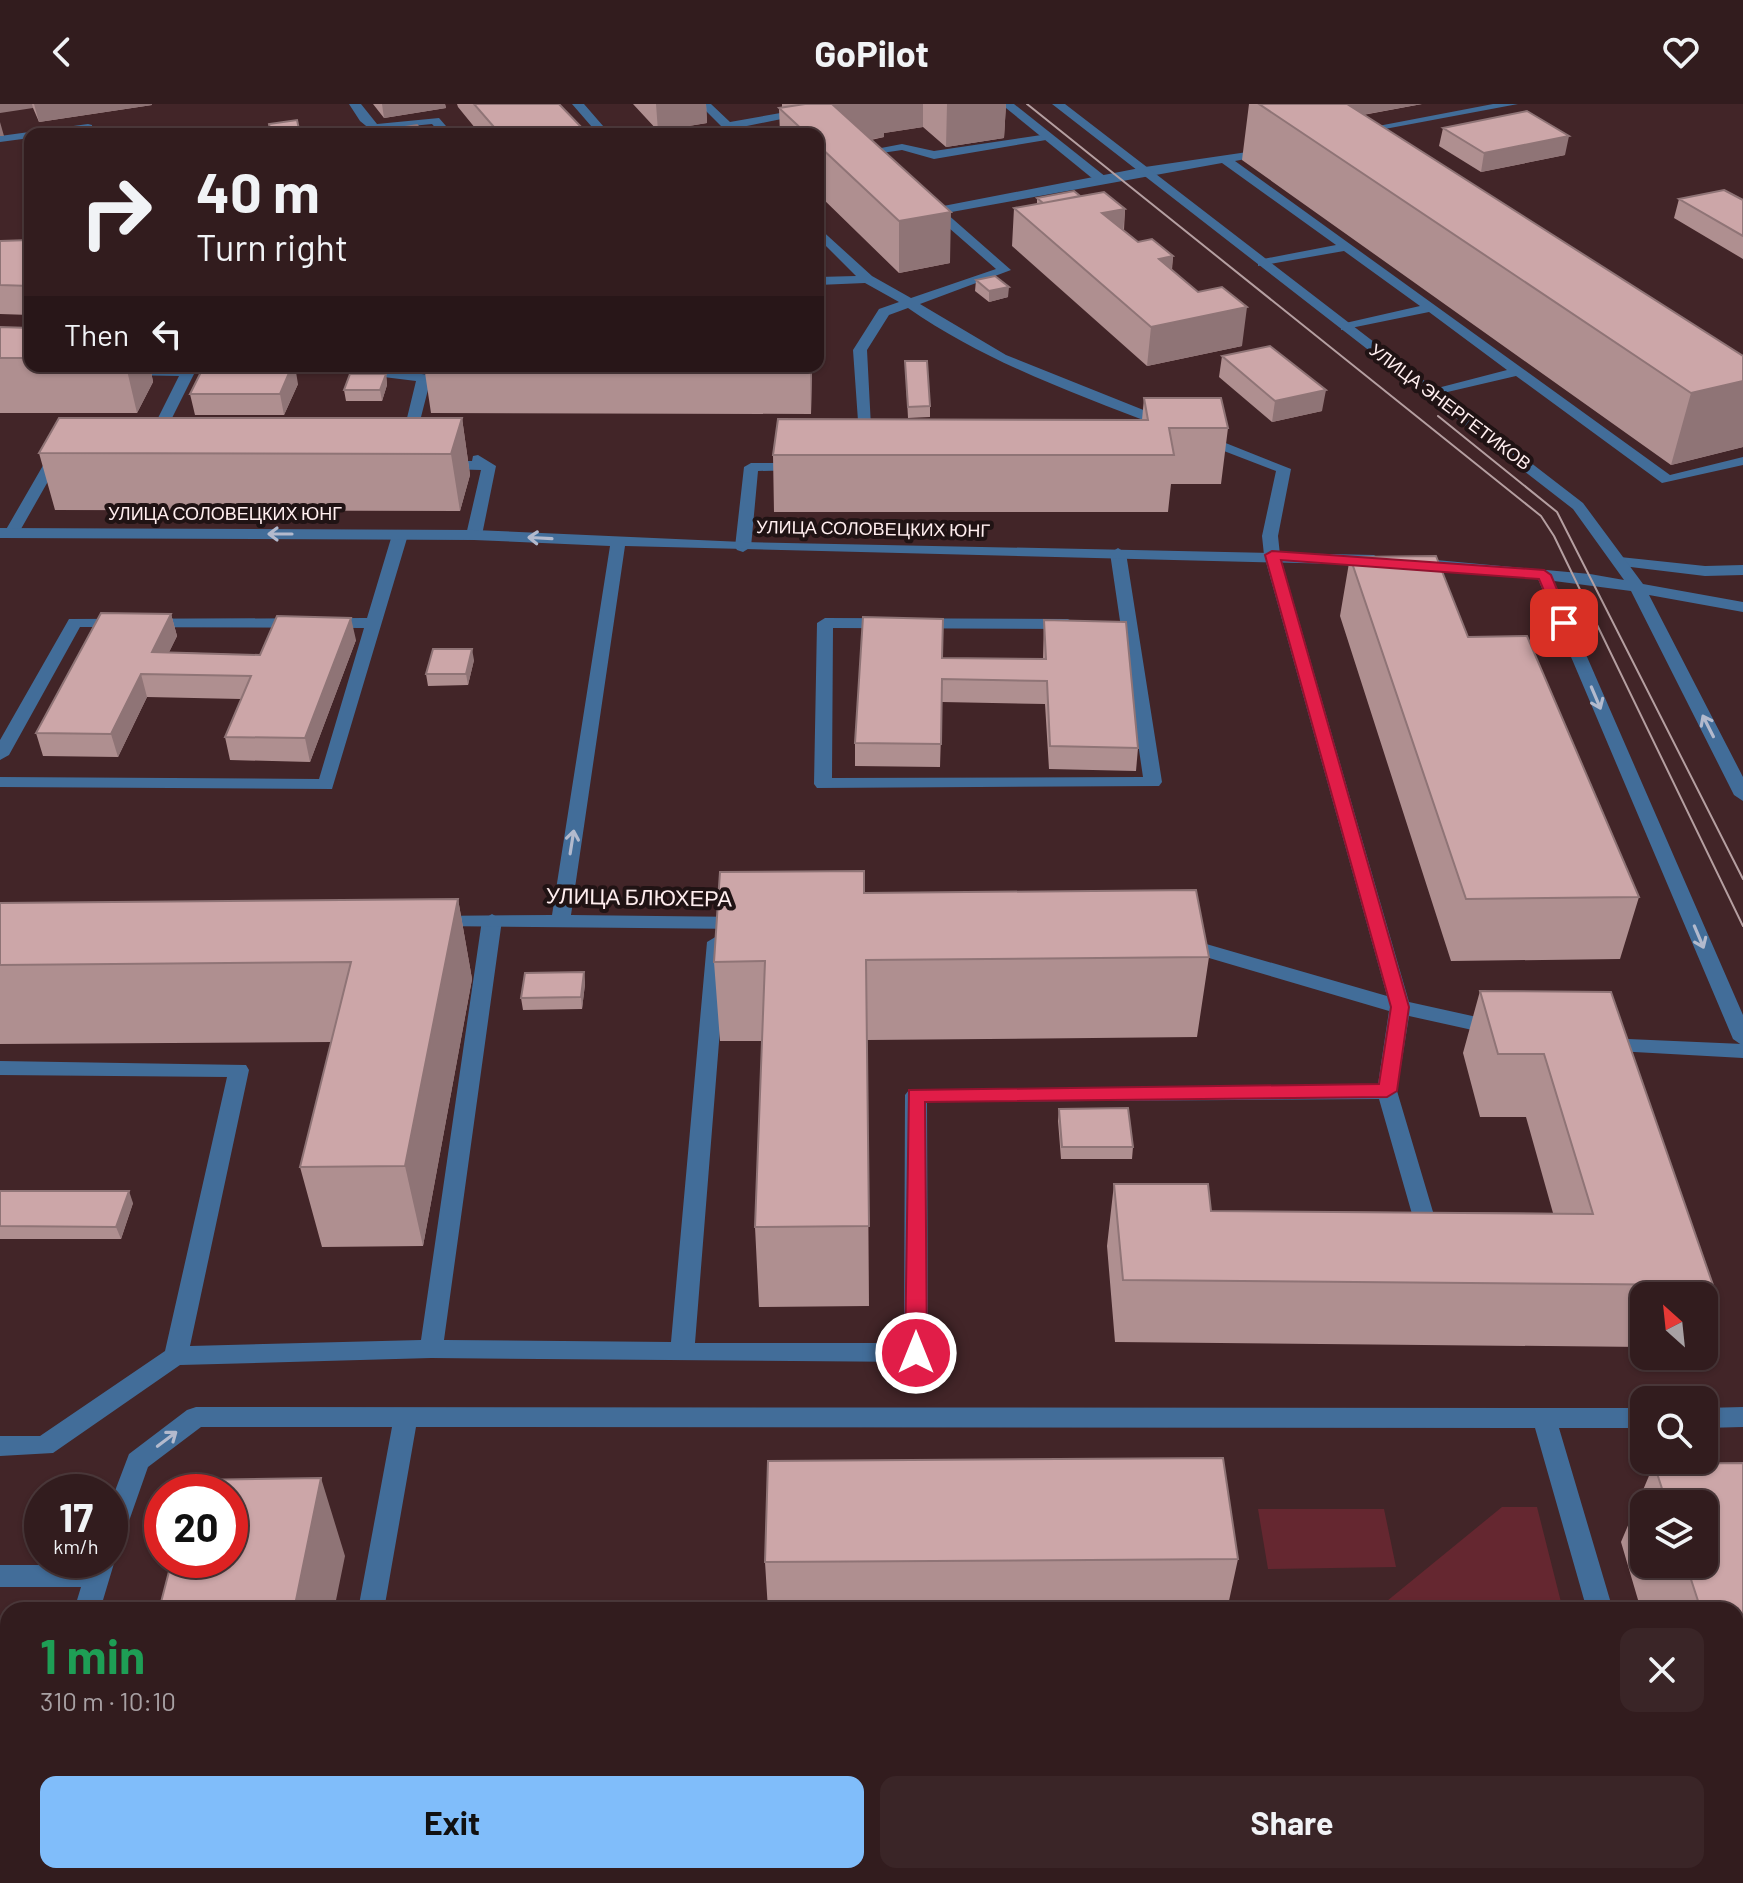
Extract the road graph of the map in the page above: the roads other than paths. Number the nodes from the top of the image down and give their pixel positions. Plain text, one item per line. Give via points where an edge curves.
1 (355, 104) edge
2 (578, 104) edge
3 (705, 104) edge
4 (849, 104) edge
5 (1007, 104) edge
6 (1058, 104) edge
7 (1512, 104) edge
8 (88, 127) dead end
9 (81, 128) edge
10 (375, 128) edge
11 (375, 128) edge
12 (442, 128) edge
13 (599, 128) edge
14 (724, 128) edge
15 (735, 128) edge
16 (1345, 134) edge
17 (24, 136) edge
18 (1048, 137) junction
19 (0, 139) edge
20 (1284, 150) edge
21 (1225, 159) junction
22 (878, 162) edge
23 (1145, 171) junction
24 (1102, 180) junction
25 (925, 201) edge
26 (937, 211) junction
27 (824, 237) edge
28 (1347, 247) junction
29 (1263, 263) junction
30 (867, 279) junction
31 (824, 281) edge
32 (910, 303) junction
33 (1431, 308) junction
34 (1346, 327) junction
35 (1518, 371) junction
36 (188, 372) edge
37 (380, 372) edge
38 (1431, 394) junction
39 (148, 451) edge
40 (1743, 461) edge
41 (81, 465) edge
42 (425, 465) edge
43 (489, 466) junction
44 (809, 467) edge
45 (867, 467) edge
46 (6, 533) edge
47 (400, 535) junction
48 (474, 535) junction
49 (618, 542) junction
50 (743, 547) junction
51 (1118, 553) junction
52 (1272, 555) junction
53 (1620, 562) junction
54 (1743, 570) edge
55 (1544, 575) junction
56 (1637, 587) junction
57 (1743, 607) edge
58 (375, 623) junction
59 (1080, 624) edge
60 (0, 755) edge
61 (0, 782) edge
62 (1743, 795) edge
63 (561, 919) junction
64 (492, 920) junction
65 (412, 921) edge
66 (719, 922) junction
67 (765, 923) edge
68 (1155, 935) edge
69 (1400, 1007) junction
70 (1517, 1033) edge
71 (1743, 1039) edge
72 (1591, 1044) edge
73 (1743, 1051) edge
74 (0, 1068) edge
75 (1387, 1091) junction
76 (1395, 1223) edge
77 (431, 1349) junction
78 (682, 1352) junction
79 (176, 1356) junction
80 (406, 1417) junction
81 (1743, 1417) edge
82 (1544, 1418) junction
83 (1630, 1418) edge
84 (1718, 1418) edge
85 (0, 1446) edge
86 (128, 1488) edge
87 (24, 1574) edge
88 (0, 1576) edge
89 (96, 1578) edge
90 (89, 1602) edge
91 (372, 1602) edge
92 (1598, 1602) edge

1 - 11 street
2 - 13 street
3 - 14 street
4 - 15 street
5 - 18 street
6 - 23 street, УЛИЦА ЭНЕРГЕТИКОВ
7 - 16 street
8 - 9 street
10 - 12 street via 435,120
17 - 19 street
18 - 22 street via 949,154 902,147 866,152
18 - 24 street
20 - 21 street
21 - 23 street
21 - 28 street
23 - 24 street
23 - 29 street, УЛИЦА ЭНЕРГЕТИКОВ
24 - 26 street
25 - 26 street
26 - 32 street via 1005,270
27 - 30 street
28 - 29 street
28 - 33 street
29 - 34 street, УЛИЦА ЭНЕРГЕТИКОВ
30 - 31 street
30 - 32 street
32 - 45 street via 884,312 860,350
32 - 52 street via 986,353 1284,469 1270,536
33 - 34 street
33 - 35 street
34 - 38 street, УЛИЦА ЭНЕРГЕТИКОВ
35 - 38 street
35 - 40 street via 1667,480
36 - 39 street
37 - 43 street via 432,378 414,418
38 - 53 street, УЛИЦА ЭНЕРГЕТИКОВ via 1578,506
41 - 46 street via 50,465
42 - 43 street
43 - 48 street
44 - 50 street via 751,467
47 -> 46 street, УЛИЦА СОЛОВЕЦКИХ ЮНГ
47 - 48 street, УЛИЦА СОЛОВЕЦКИХ ЮНГ
47 - 58 street
49 -> 48 street, УЛИЦА СОЛОВЕЦКИХ ЮНГ
49 - 50 street, УЛИЦА СОЛОВЕЦКИХ ЮНГ
63 -> 49 street
50 - 51 street, УЛИЦА СОЛОВЕЦКИХ ЮНГ
51 - 52 street, УЛИЦА СОЛОВЕЦКИХ ЮНГ
51 - 59 street via 1120,625 1153,782 823,784 825,623
52 - 55 street, УЛИЦА СОЛОВЕЦКИХ ЮНГ
52 - 69 street
53 - 54 street
53 - 56 street, УЛИЦА ЭНЕРГЕТИКОВ
55 - 56 street, УЛИЦА СОЛОВЕЦКИХ ЮНГ
55 -> 71 street
56 - 57 street, УЛИЦА СОЛОВЕЦКИХ ЮНГ
62 -> 56 street, УЛИЦА ЭНЕРГЕТИКОВ
58 - 60 street via 75,622
58 - 61 street via 326,785
63 - 64 street, УЛИЦА БЛЮХЕРА
63 - 66 street, УЛИЦА БЛЮХЕРА
64 - 65 street, УЛИЦА БЛЮХЕРА
64 - 77 street
66 - 67 street, УЛИЦА БЛЮХЕРА
66 - 78 street
68 - 69 street
69 - 70 street
69 - 75 street
72 - 73 street
74 - 79 street via 239,1070
75 - 76 street via 1425,1222
75 - 78 street via 916,1095 916,1353
77 - 78 street
77 - 79 street
79 - 85 street via 44,1446
80 - 82 street
86 -> 80 street via 138,1461 196,1417
80 - 91 street
81 - 84 street
82 - 83 street
82 - 92 street
87 - 88 street
89 - 90 street

